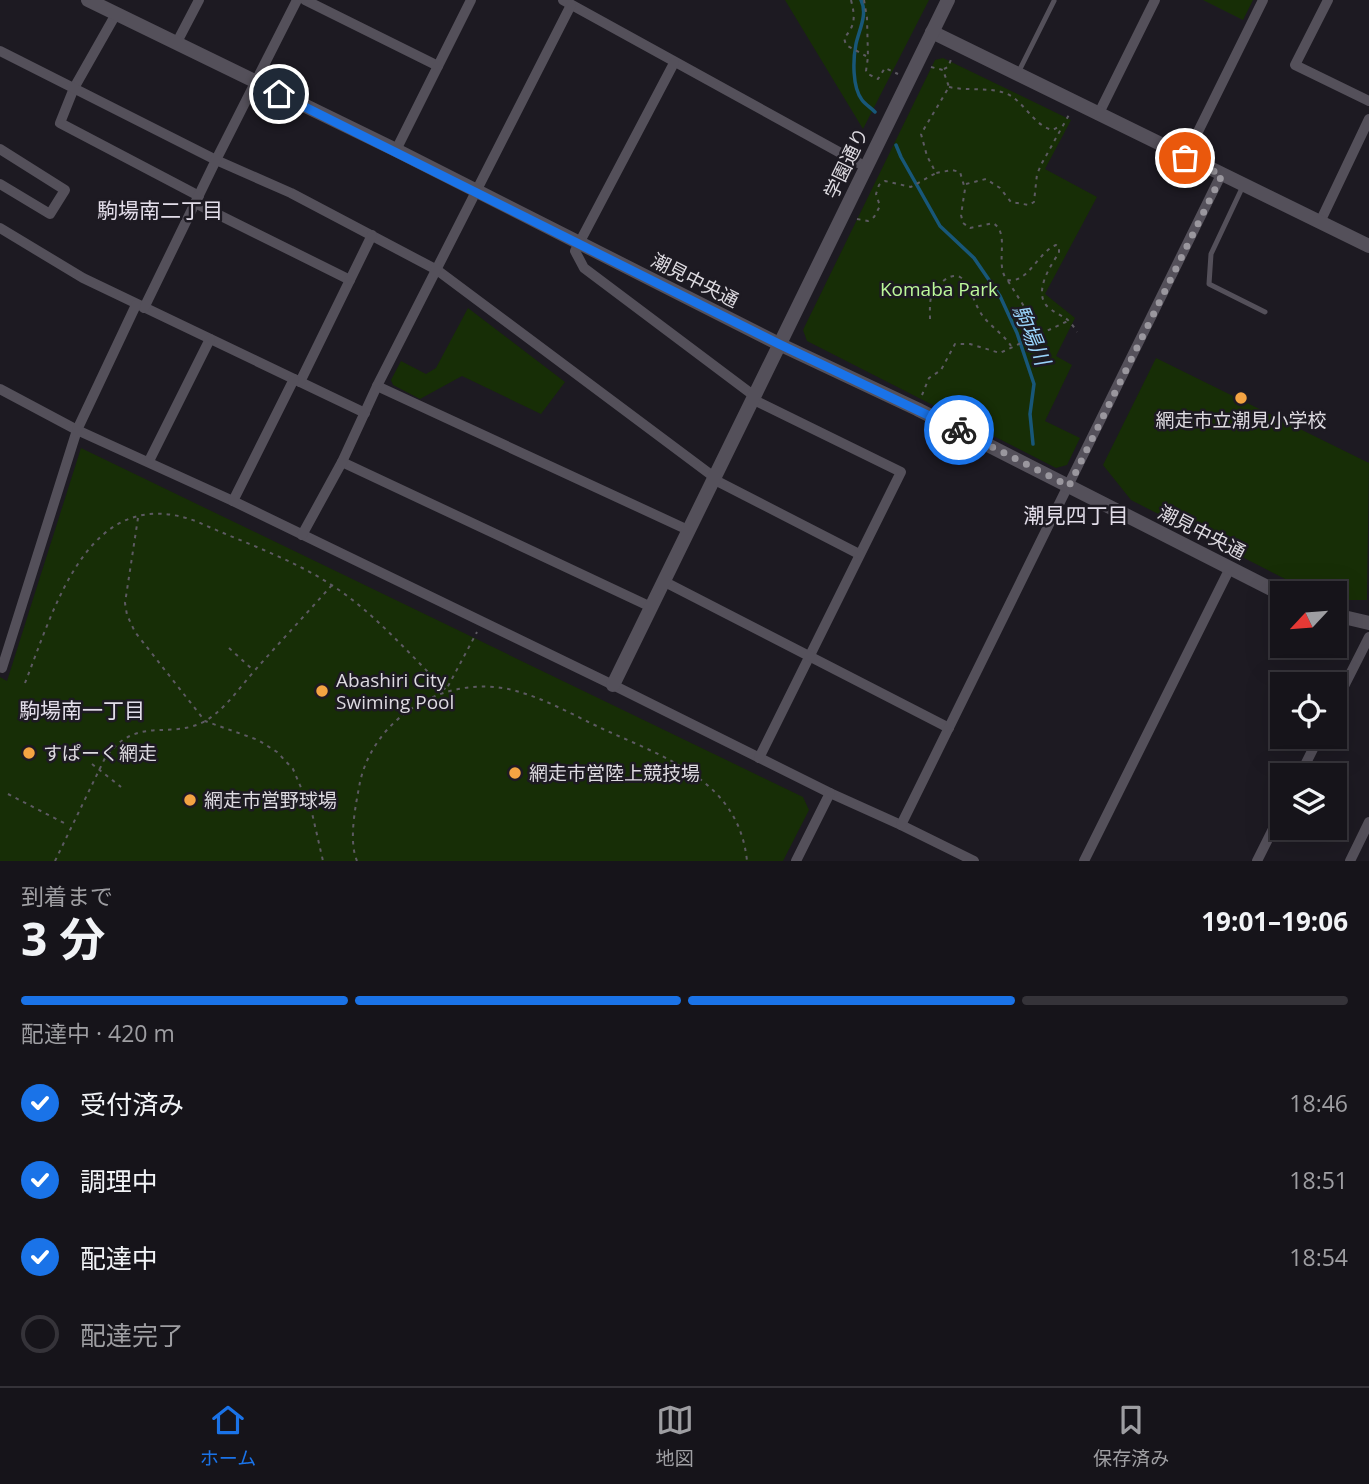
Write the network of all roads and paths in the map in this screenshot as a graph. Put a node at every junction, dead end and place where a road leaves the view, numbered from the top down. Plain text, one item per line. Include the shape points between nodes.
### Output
1 (199, 0) edge
2 (297, 0) edge
3 (305, 0) edge
4 (471, 0) edge
5 (851, 0) edge
6 (864, 0) edge
7 (948, 0) edge
8 (1155, 0) edge
9 (1263, 0) edge
10 (1328, 0) edge
11 (95, 1) edge
12 (1054, 1) edge
13 (567, 2) edge
14 (116, 14) junction
15 (932, 32) junction
16 (176, 44) junction
17 (958, 45) junction
18 (0, 51) edge
19 (868, 57) junction
20 (918, 61) junction
21 (674, 63) junction
22 (438, 66) junction
23 (943, 70) junction
24 (1017, 74) junction
25 (909, 79) junction
26 (256, 82) junction
27 (948, 87) junction
28 (74, 88) junction
29 (1369, 101) edge
30 (1075, 103) junction
31 (1098, 115) junction
32 (1369, 119) edge
33 (1061, 125) junction
34 (0, 149) edge
35 (396, 150) junction
36 (1185, 158) junction
37 (216, 160) junction
38 (866, 167) junction
39 (936, 173) junction
40 (1222, 175) junction
41 (0, 184) edge
42 (964, 185) junction
43 (1243, 186) junction
44 (477, 191) junction
45 (197, 199) junction
46 (844, 211) junction
47 (1320, 222) junction
48 (1, 232) edge
49 (372, 234) junction
50 (579, 243) junction
51 (1369, 246) edge
52 (437, 270) junction
53 (350, 280) junction
54 (1007, 280) junction
55 (140, 306) junction
56 (1265, 312) dead end
57 (930, 319) dead end
58 (1070, 320) junction
59 (1077, 332) dead end
60 (1032, 337) junction
61 (210, 339) junction
62 (779, 344) junction
63 (1012, 347) junction
64 (297, 380) junction
65 (377, 386) junction
66 (0, 389) edge
67 (753, 397) junction
68 (917, 409) junction
69 (365, 413) junction
70 (77, 430) junction
71 (149, 461) junction
72 (342, 462) junction
73 (713, 478) junction
74 (1069, 486) junction
75 (233, 501) junction
76 (138, 516) junction
77 (688, 530) junction
78 (302, 535) junction
79 (859, 554) junction
80 (1230, 568) junction
81 (663, 581) junction
82 (332, 585) junction
83 (1270, 588) edge
84 (651, 607) junction
85 (1348, 618) edge
86 (482, 622) junction
87 (1369, 623) edge
88 (1369, 637) edge
89 (229, 648) dead end
90 (809, 657) junction
91 (0, 667) edge
92 (254, 671) junction
93 (1347, 680) edge
94 (25, 683) dead end
95 (613, 684) junction
96 (446, 690) junction
97 (205, 721) junction
98 (949, 728) junction
99 (759, 758) junction
100 (92, 764) dead end
101 (99, 770) junction
102 (121, 787) dead end
103 (830, 793) junction
104 (8, 794) dead end
105 (64, 822) dead end
106 (1369, 822) edge
107 (901, 825) junction
108 (1270, 835) edge
109 (55, 861) edge
110 (323, 861) edge
111 (357, 861) edge
112 (747, 861) edge
113 (796, 861) edge
114 (974, 861) edge
115 (1084, 861) edge
116 (1257, 861) edge
117 (1350, 861) edge

1 - 16 street
2 - 26 street
3 - 22 street
4 - 22 street
5 - 19 path via 854,26 844,38 846,45
6 - 19 path
7 - 15 street, 学園通り
8 - 31 street
9 - 36 street
10 - 29 street via 1295,65
11 - 14 street, 潮見中央通
12 - 24 lane
13 - 21 street
13 - 44 street
14 - 16 street, 潮見中央通
14 - 28 street
15 - 17 street
15 - 20 street, 学園通り
16 - 26 street, 潮見中央通
17 - 23 path
17 - 24 street
18 - 28 street
19 - 25 path via 867,74 878,79 885,68
20 - 23 path
20 - 25 street, 学園通り
21 - 38 street
21 - 50 street
22 - 35 street
23 - 27 path
24 - 30 street
25 - 38 street, 学園通り
26 - 35 street, 潮見中央通
26 - 37 street
27 - 33 path via 1005,93 1044,128 1053,130
27 - 39 path via 921,134
28 - 37 street
28 - 45 street via 60,123
30 - 31 street
30 - 33 path
31 - 36 street
32 - 47 street
33 - 42 path via 1037,174 1034,202 1011,202 986,179
34 - 41 street via 65,190 50,214
35 - 44 street, 潮見中央通
36 - 40 street
37 - 45 street
37 - 49 street
38 - 46 street, 学園通り
39 - 42 path via 960,172
39 - 46 path via 911,187 885,181 879,185 880,205 868,221
40 - 43 street
40 - 74 street
42 - 54 path via 963,223 970,228 993,223 999,227 1000,266
43 - 47 street
43 - 56 lane via 1211,254 1209,284
44 - 50 street, 潮見中央通
44 - 52 street
45 - 53 street
45 - 55 street
46 - 62 street, 学園通り
47 - 51 street
48 - 55 street
49 - 52 street
49 - 53 street
50 - 62 street, 潮見中央通
50 - 67 street via 575,251 584,268
52 - 65 street
52 - 73 street
53 - 64 street
54 - 58 path via 1020,278 1056,245 1059,253 1043,282 1042,299
54 - 60 path via 1025,308
55 - 61 street
55 - 70 street
57 - 63 path via 933,292 956,276 969,288 987,322
58 - 59 path
58 - 60 path
60 - 63 path
61 - 64 street
61 - 71 street
62 - 67 street, 学園通り
62 - 68 street, 潮見中央通
63 - 68 path via 1000,353 955,344 941,370 929,378
64 - 69 street
64 - 75 street
65 - 69 street
65 - 77 street
66 - 70 street
67 - 73 street, 学園通り
67 - 79 street via 901,472
68 - 74 street, 潮見中央通
69 - 72 street
70 - 71 street
70 - 91 street
71 - 75 street
72 - 78 street
72 - 84 street
73 - 77 street, 学園通り
73 - 79 street
74 - 80 street, 潮見中央通
74 - 98 street
75 - 78 street
76 - 82 path via 166,513 184,517
76 - 94 path via 108,530 85,555 63,589
76 - 97 path via 127,615 135,632
77 - 81 street, 学園通り
78 - 86 street
79 - 90 street
80 - 83 street, 潮見中央通
80 - 115 street
81 - 84 street, 学園通り
81 - 90 street
82 - 92 path
82 - 96 path via 368,612
84 - 95 street, 学園通り
85 - 87 street
86 - 95 street
86 - 96 path
88 - 93 street
89 - 92 path
90 - 98 street
90 - 99 street
92 - 97 path
95 - 99 street
96 - 111 path via 394,722 363,771 354,820
96 - 112 path via 515,690 675,762 709,785 726,805 740,829
97 - 101 path via 130,735 112,749
97 - 110 path via 258,740 293,769 312,813
98 - 107 street
99 - 103 street
100 - 101 path
101 - 102 path
101 - 109 path
103 - 107 street
103 - 113 street
104 - 105 path
106 - 117 street
107 - 114 street
108 - 116 street

